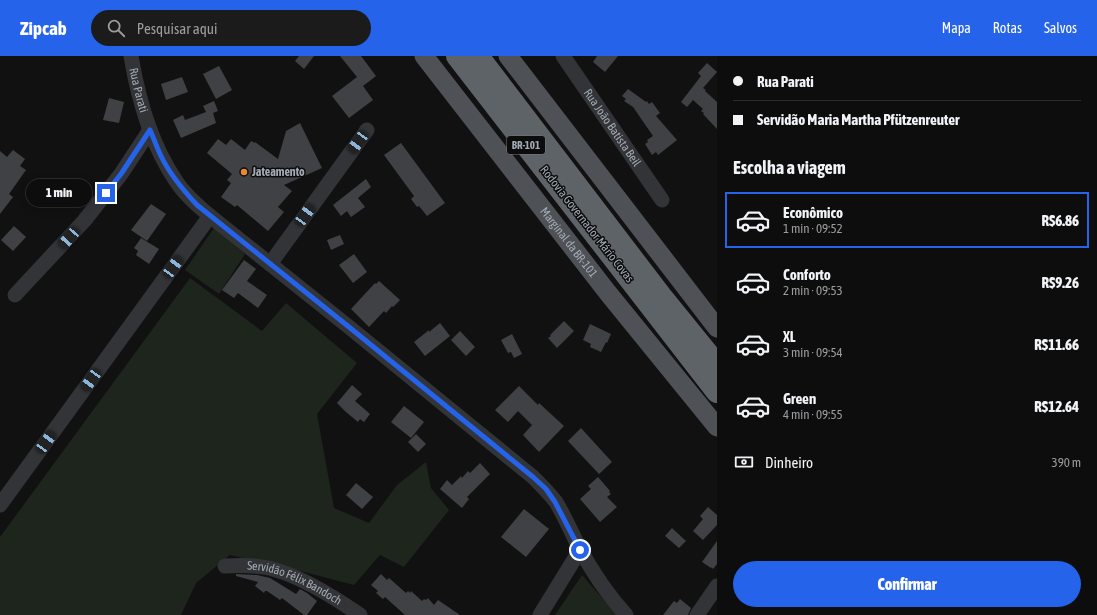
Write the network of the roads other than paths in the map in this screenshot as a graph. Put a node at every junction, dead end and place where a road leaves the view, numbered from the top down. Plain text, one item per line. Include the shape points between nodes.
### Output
1 (131, 56) edge
2 (424, 56) edge
3 (457, 56) edge
4 (478, 56) edge
5 (508, 56) edge
6 (563, 56) edge
7 (150, 130) junction
8 (367, 130) dead end
9 (662, 200) dead end
10 (210, 216) junction
11 (270, 264) junction
12 (15, 295) dead end
13 (717, 328) edge
14 (717, 365) edge
15 (717, 392) edge
16 (717, 426) edge
17 (0, 505) edge
18 (580, 550) junction
19 (225, 566) dead end
20 (717, 586) edge
21 (360, 615) edge
22 (540, 615) edge
23 (626, 615) edge
24 (697, 615) edge

1 - 7 street, Rua Parati
2 - 16 main road, Marginal da BR-101 via 608,293
3 - 15 highway, Rodovia Governador Mário Covas / BR-101
4 - 14 highway, Rodovia Governador Mário Covas / BR-101 via 661,296
5 - 13 main road
6 - 9 street, Rua João Batista Beil
7 - 10 street, Rua Parati via 161,156 177,183
7 - 12 street via 121,174 84,221
8 - 11 street
10 - 11 street, Rua Parati
10 - 17 street
11 - 18 street, Rua Parati via 533,477 555,502
18 - 22 street
18 - 23 street, Rua Parati via 607,593
19 - 21 street, Servidão Félix Bandoch via 269,568 292,576
20 - 24 street

